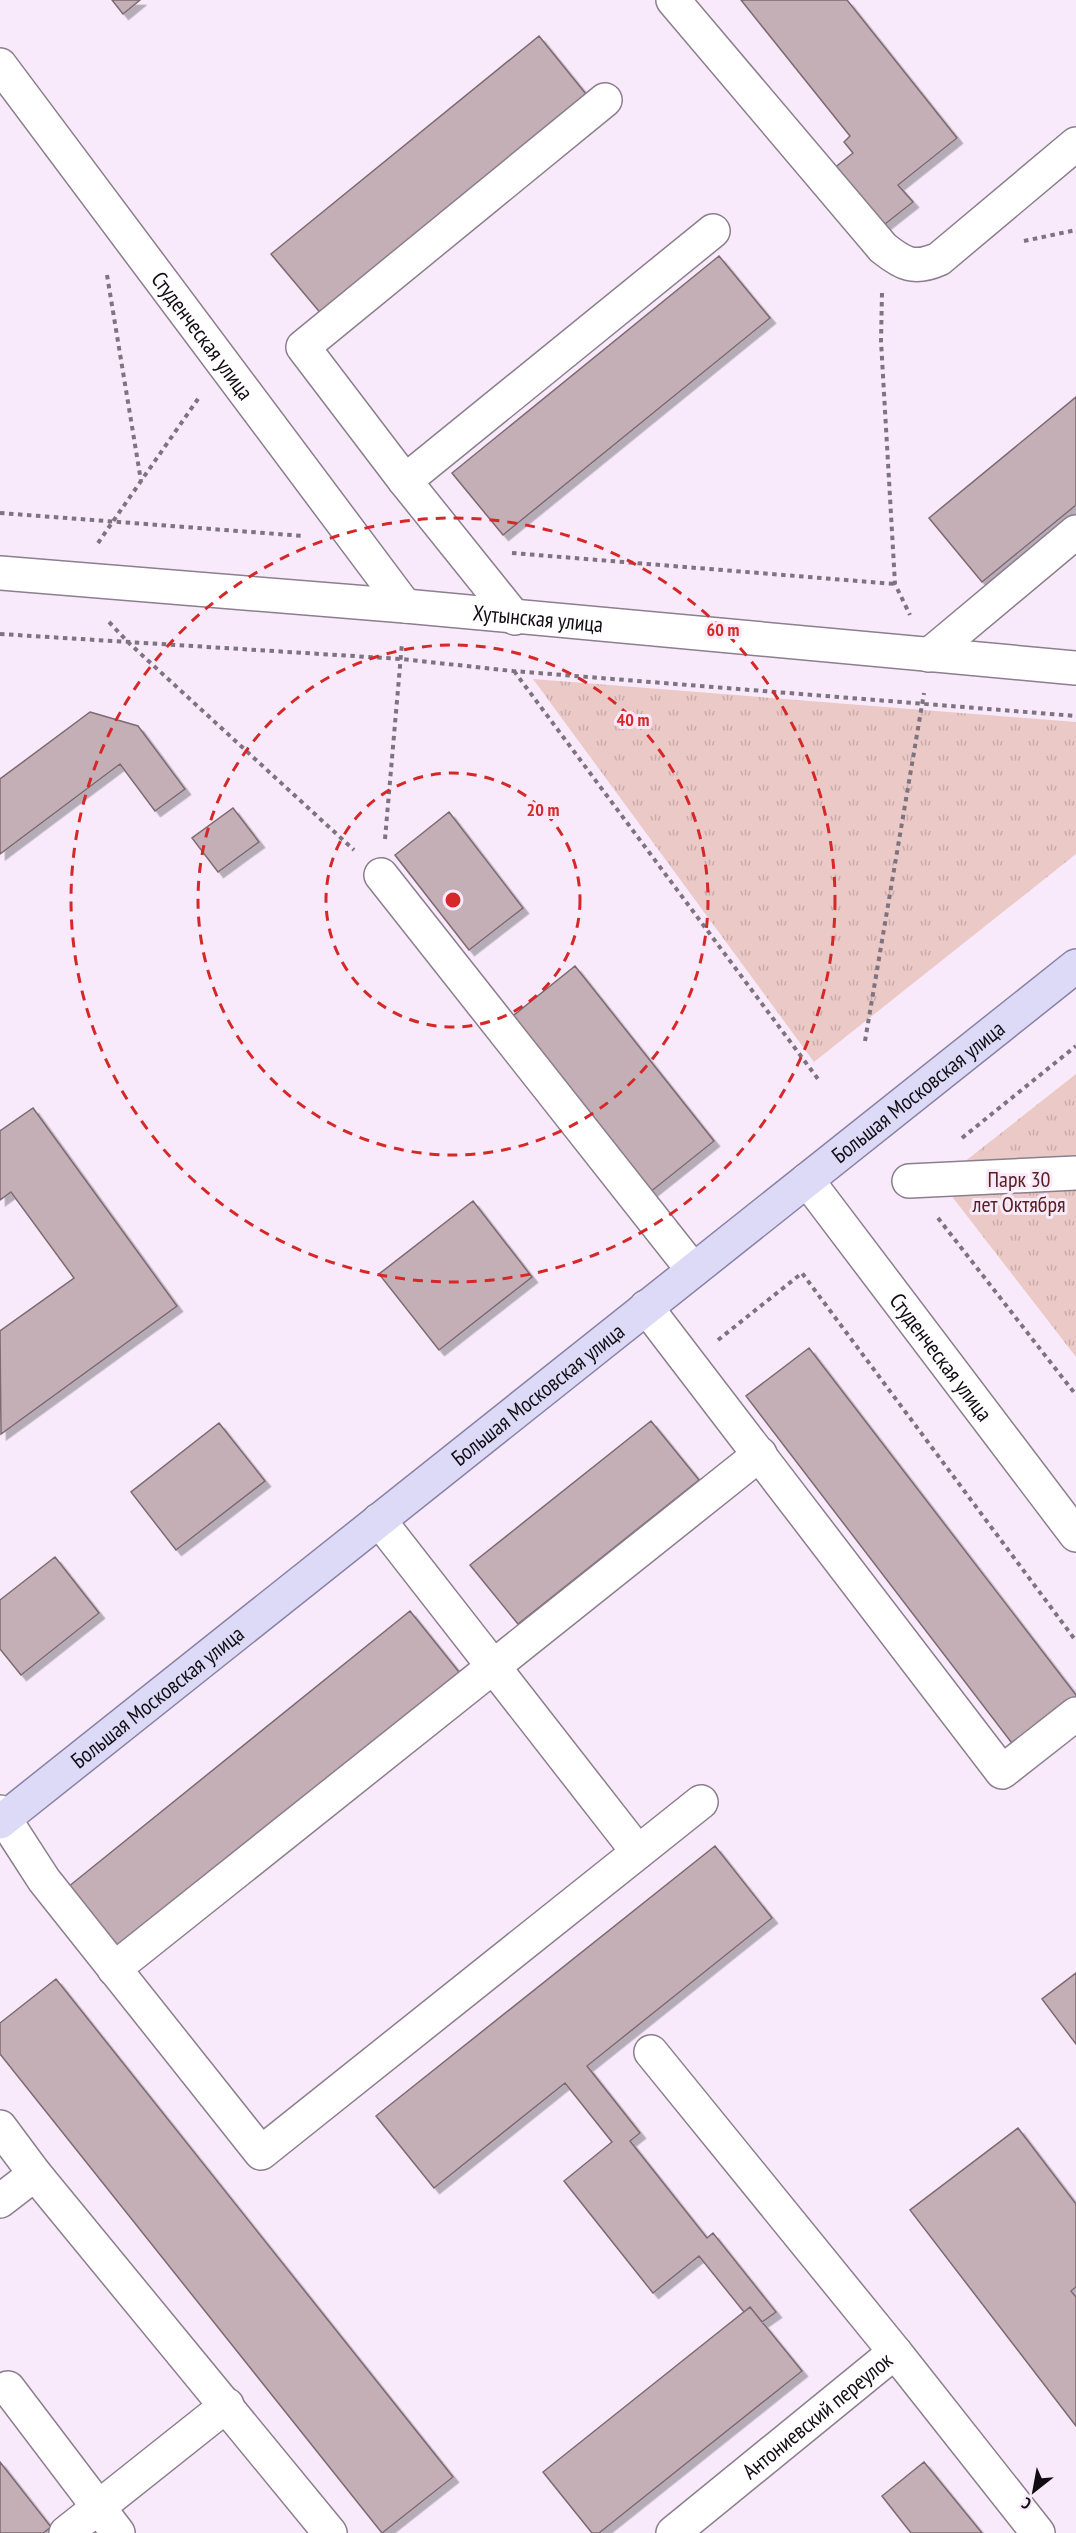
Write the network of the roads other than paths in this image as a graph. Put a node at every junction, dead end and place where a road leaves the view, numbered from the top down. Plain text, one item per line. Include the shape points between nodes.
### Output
1 (673, 0) edge
2 (0, 65) edge
3 (605, 100) dead end
4 (1076, 144) edge
5 (712, 231) dead end
6 (405, 482) junction
7 (1076, 532) edge
8 (0, 573) edge
9 (405, 606) junction
10 (515, 618) junction
11 (929, 655) junction
12 (1076, 668) edge
13 (381, 875) road end
14 (1076, 966) edge
15 (1076, 1173) edge
16 (807, 1180) junction
17 (909, 1181) dead end
18 (693, 1270) junction
19 (646, 1307) junction
20 (760, 1454) junction
21 (379, 1520) junction
22 (1076, 1535) edge
23 (495, 1667) junction
24 (1076, 1714) edge
25 (701, 1802) dead end
26 (2, 1818) edge
27 (638, 1852) junction
28 (114, 1969) junction
29 (651, 2052) dead end
30 (0, 2127) edge
31 (35, 2174) junction
32 (0, 2201) edge
33 (895, 2352) junction
34 (8, 2388) dead end
35 (227, 2405) junction
36 (98, 2507) junction
37 (66, 2533) edge
38 (118, 2533) edge
39 (330, 2533) edge
40 (673, 2533) edge
41 (1038, 2533) edge

1 - 4 street via 883,248 906,264 939,259
2 - 9 street, Студенческая улица
3 - 6 street via 303,347
5 - 6 street
6 - 10 street
7 - 11 street
8 - 9 street, Хутынская улица
9 - 10 street, Хутынская улица
10 - 11 street, Хутынская улица
11 - 12 street, Хутынская улица
13 - 18 street
14 - 16 main road, Большая Московская улица
15 - 17 street
16 - 18 main road, Большая Московская улица
16 - 22 street, Студенческая улица
18 - 19 main road, Большая Московская улица
19 - 20 street
19 - 21 main road, Большая Московская улица
20 - 23 street
20 - 24 street via 1002,1772
21 - 23 street
21 - 26 main road, Большая Московская улица
23 - 27 street
23 - 28 street
25 - 27 street
26 - 28 street via 44,1880
27 - 28 street via 261,2153
29 - 33 street
30 - 31 street
31 - 32 street
31 - 35 street
33 - 40 street, Антониевский переулок
33 - 41 street, Антониевский переулок
34 - 36 street
35 - 36 street
35 - 39 street
36 - 37 street
36 - 38 street

